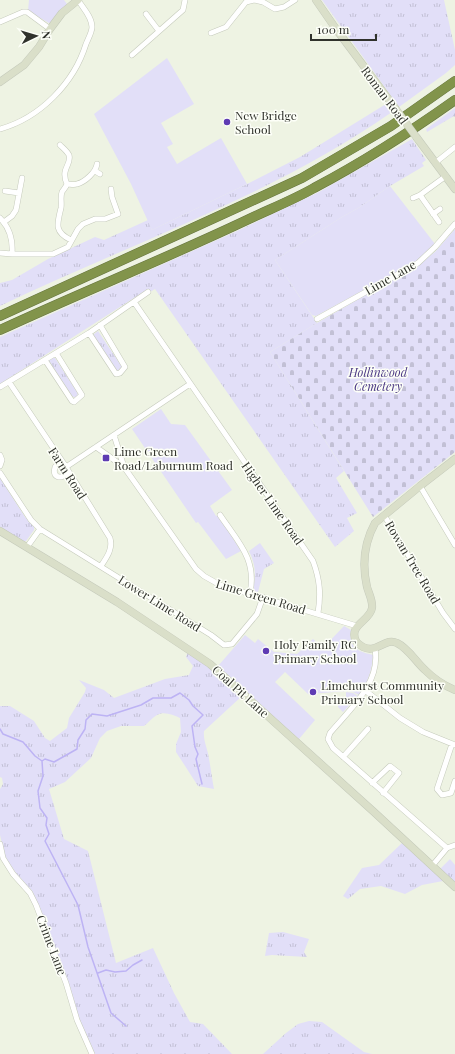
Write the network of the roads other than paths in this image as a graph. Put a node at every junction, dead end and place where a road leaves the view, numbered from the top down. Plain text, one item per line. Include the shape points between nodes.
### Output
1 (78, 0) edge
2 (185, 0) edge
3 (295, 0) edge
4 (316, 0) edge
5 (146, 14) dead end
6 (0, 22) edge
7 (50, 29) junction
8 (159, 31) junction
9 (211, 32) dead end
10 (132, 55) dead end
11 (455, 81) edge
12 (0, 82) edge
13 (455, 97) edge
14 (455, 100) edge
15 (432, 116) junction
16 (0, 129) edge
17 (61, 145) dead end
18 (455, 147) edge
19 (435, 163) junction
20 (97, 164) dead end
21 (95, 172) junction
22 (100, 174) dead end
23 (446, 176) junction
24 (22, 178) dead end
25 (67, 184) junction
26 (455, 189) edge
27 (5, 191) dead end
28 (118, 191) dead end
29 (19, 194) junction
30 (420, 195) junction
31 (413, 198) dead end
32 (440, 209) dead end
33 (433, 214) junction
34 (0, 218) edge
35 (4, 222) junction
36 (439, 222) dead end
37 (455, 224) edge
38 (71, 240) junction
39 (0, 253) edge
40 (12, 254) junction
41 (148, 292) dead end
42 (134, 302) junction
43 (0, 316) edge
44 (317, 319) dead end
45 (100, 325) junction
46 (0, 330) edge
47 (89, 332) junction
48 (56, 353) junction
49 (46, 360) junction
50 (9, 382) junction
51 (190, 384) junction
52 (0, 387) edge
53 (114, 435) junction
54 (96, 446) junction
55 (0, 456) edge
56 (455, 459) edge
57 (61, 461) junction
58 (0, 466) edge
59 (66, 467) junction
60 (124, 467) junction
61 (0, 473) edge
62 (69, 473) junction
63 (420, 486) junction
64 (384, 514) junction
65 (220, 515) dead end
66 (40, 529) junction
67 (0, 531) edge
68 (455, 545) edge
69 (26, 547) junction
70 (101, 566) junction
71 (250, 593) junction
72 (263, 597) junction
73 (318, 613) junction
74 (357, 626) junction
75 (455, 629) edge
76 (375, 649) junction
77 (455, 690) edge
78 (366, 691) junction
79 (368, 729) dead end
80 (454, 744) edge
81 (343, 757) junction
82 (455, 781) edge
83 (372, 783) junction
84 (383, 793) junction
85 (0, 844) edge
86 (455, 845) edge
87 (447, 848) junction
88 (432, 866) junction
89 (455, 887) edge
90 (92, 1054) edge

1 - 7 street via 62,13
1 - 16 street via 91,19 92,27 82,58 62,89 36,112
2 - 8 street via 183,10
3 - 9 street via 275,9 263,2 246,2 226,27
4 - 19 street, Roman Road, bridge
5 - 8 street
6 - 7 street via 27,12
7 - 12 street via 24,64
8 - 10 street
11 - 43 highway via 391,126 302,178
13 - 15 highway
14 - 15 highway
15 - 46 highway via 368,158 314,189
17 - 25 street via 69,158 64,173
18 - 19 street
19 - 23 street, Roman Road
20 - 21 street
21 - 22 street
21 - 25 street via 79,184
23 - 26 street, Roman Road
23 - 30 street
24 - 29 street
25 - 38 street via 62,194 57,224 61,233
27 - 29 street
28 - 38 street via 111,190 121,213 83,224
29 - 35 street via 16,210
30 - 31 street
30 - 33 street
32 - 33 street
33 - 36 street
34 - 35 street
35 - 40 street via 12,241
37 - 44 street, Lime Lane via 418,262
38 - 40 street via 66,248 53,254
39 - 40 street
41 - 42 street
42 - 45 street
42 - 51 street, Higher Lime Road
45 - 47 street
45 - 47 street via 125,367 120,373 116,374
47 - 48 street
48 - 49 street
48 - 49 street via 82,395 74,402
49 - 50 street
50 - 52 street
50 - 57 street, Farm Road
51 - 53 street
51 - 73 street, Higher Lime Road via 314,561 321,596
53 - 54 street
53 - 60 street, Lime Green Road
54 - 59 street
54 - 60 street, Lime Green Road
55 - 58 street
56 - 63 street
57 - 59 street, Farm Road
57 - 62 street via 55,466 54,473 60,477
59 - 62 street, Farm Road
60 - 71 street, Lime Green Road via 196,569 220,585
61 - 66 street, Lower Lime Road via 31,520
62 - 70 street, Farm Road via 110,538 111,550
63 - 64 street
63 - 68 street
64 - 74 street via 371,530 364,560 372,609
64 - 75 street, Rowan Tree Road
65 - 71 street via 247,554 251,569
66 - 69 street
66 - 70 street, Lower Lime Road
67 - 69 street, Coal Pit Lane
69 - 88 street, Coal Pit Lane via 117,602 210,664
70 - 72 street, Lower Lime Road via 224,645 232,644 257,614
71 - 72 street, Lime Green Road
72 - 73 street, Lime Green Road
73 - 74 street, Lime Green Road
74 - 76 street via 356,640 366,649
76 - 77 street via 389,642 397,643 426,672
76 - 78 street via 375,668
78 - 80 street via 400,718 423,732
78 - 81 street via 330,733 328,739
79 - 81 street
80 - 82 street via 438,789 442,795 451,793
81 - 83 street
83 - 84 street
83 - 84 street via 390,766 399,773
84 - 87 street
85 - 90 street, Crime Lane via 3,858 36,905 66,983 77,1020
86 - 87 street
87 - 88 street
88 - 89 street, Coal Pit Lane

